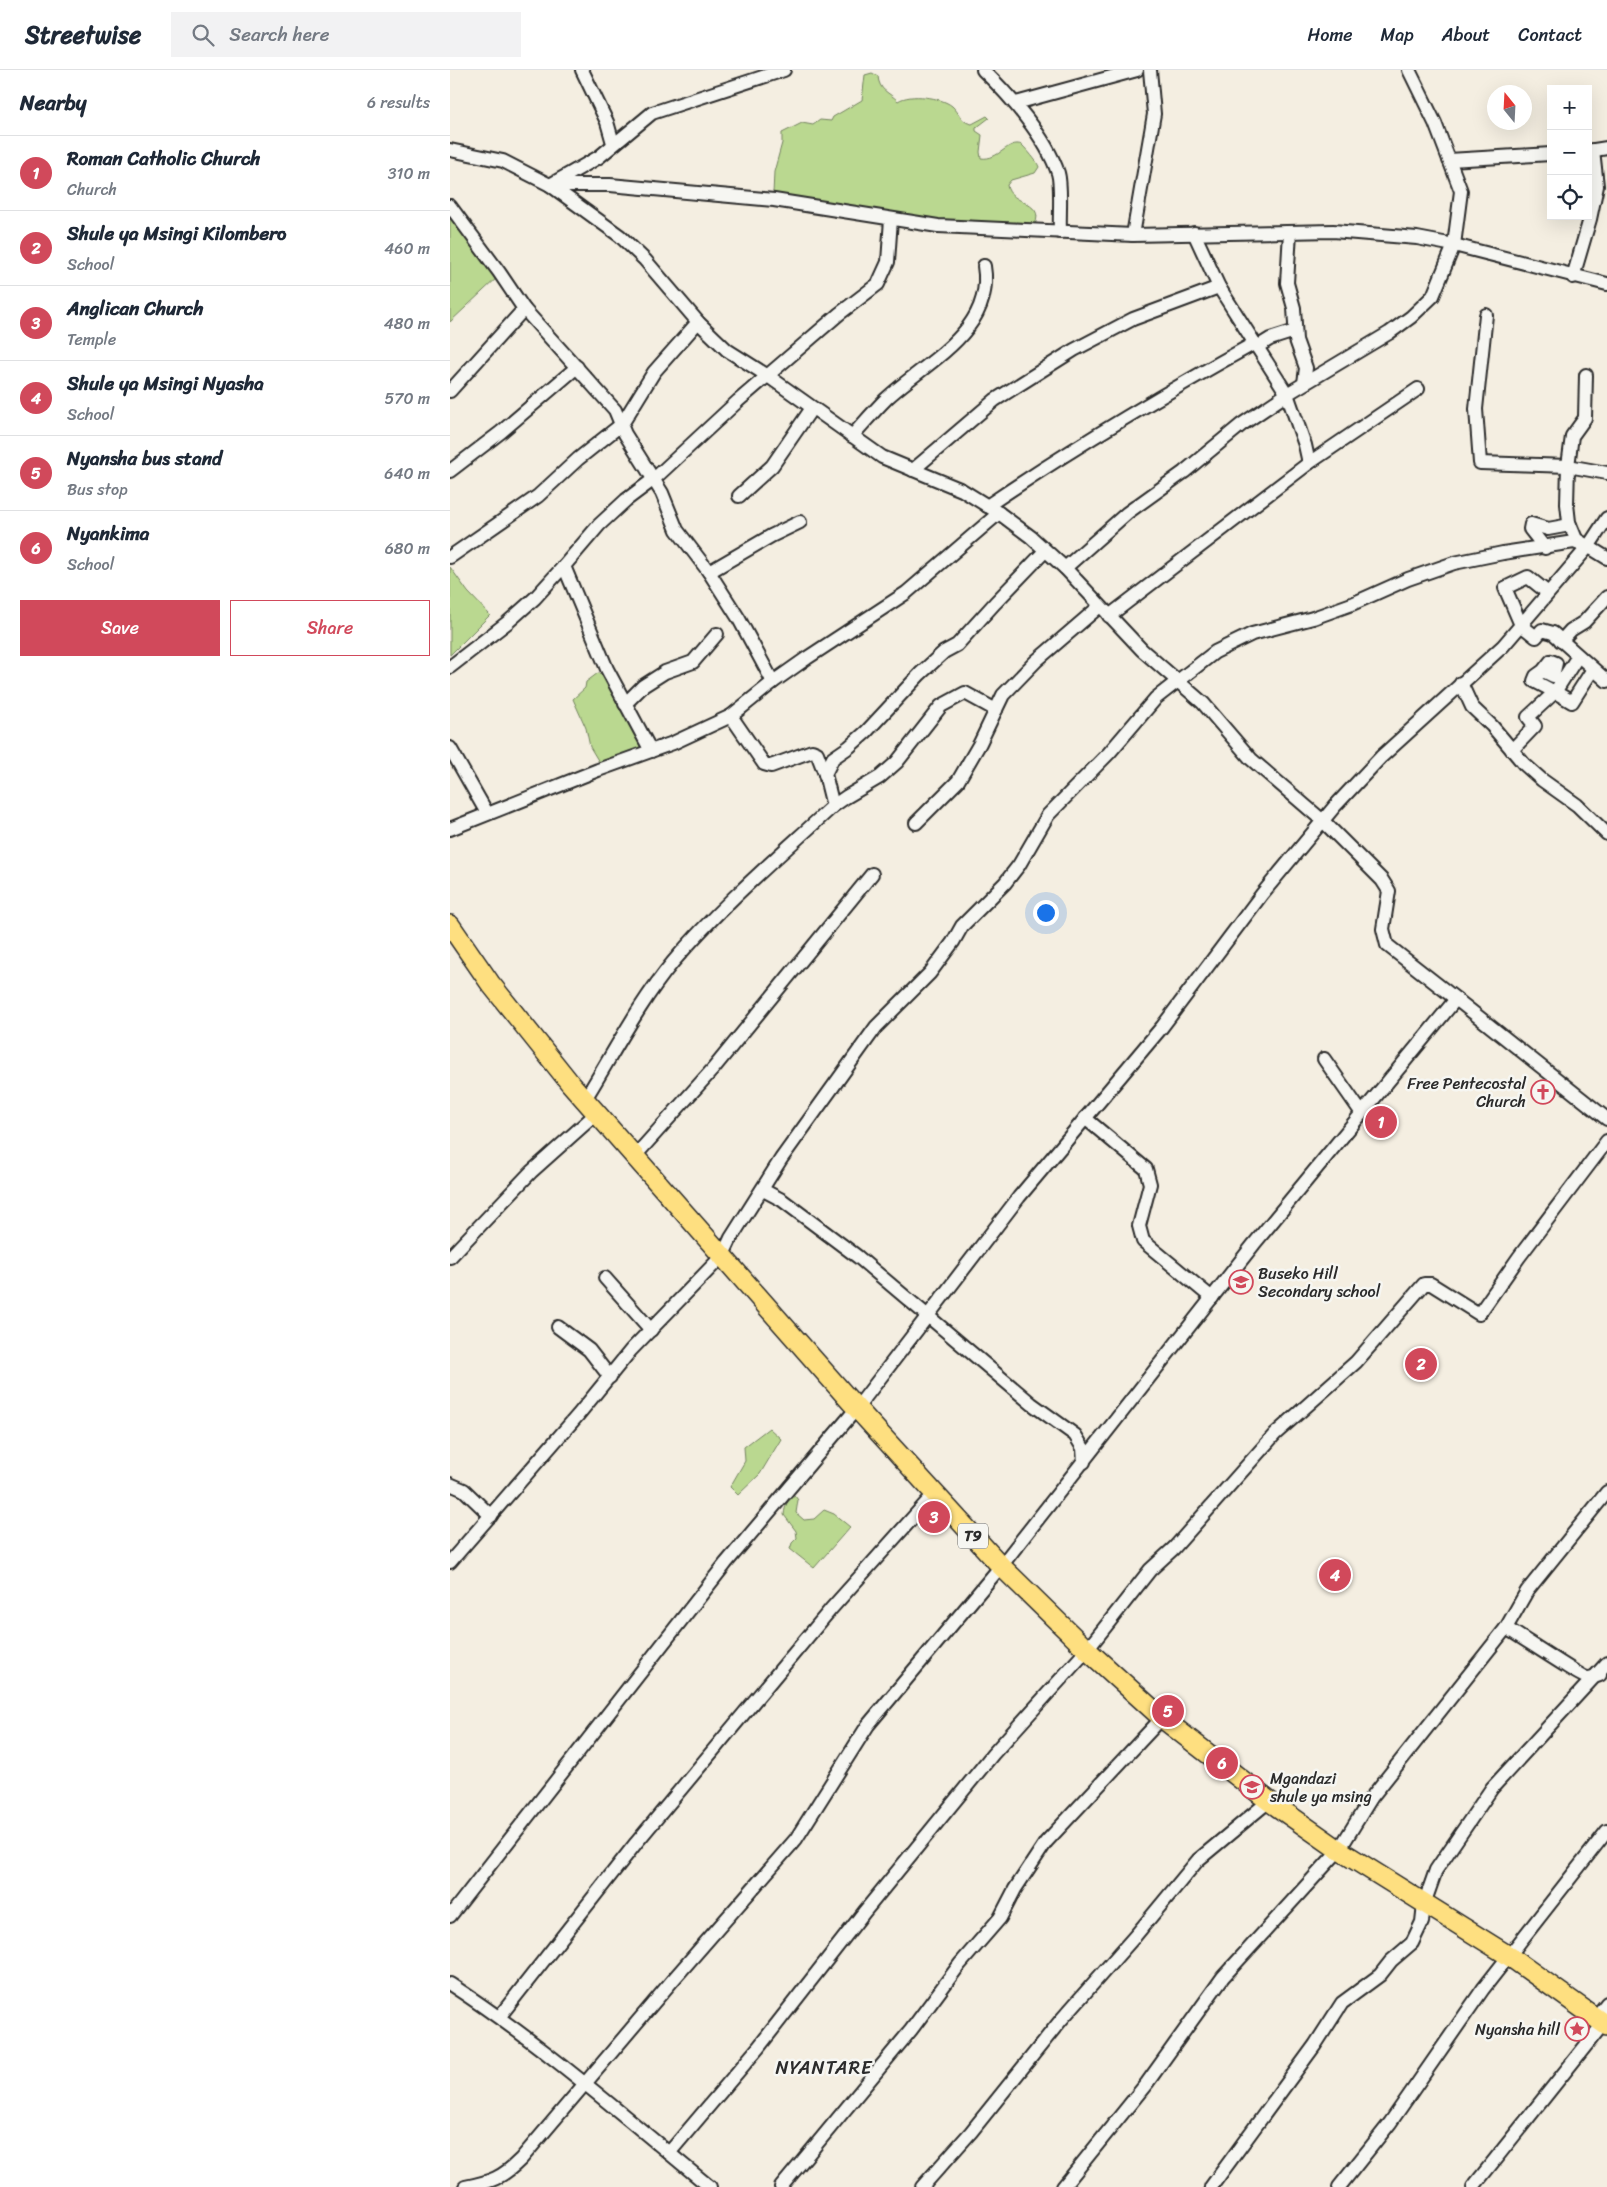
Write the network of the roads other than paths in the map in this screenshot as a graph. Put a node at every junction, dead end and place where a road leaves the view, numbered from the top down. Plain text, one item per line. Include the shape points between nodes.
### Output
1 (582, 70) edge
2 (784, 70) edge
3 (983, 70) edge
4 (1138, 70) edge
5 (1150, 70) edge
6 (1409, 70) edge
7 (1016, 103) junction
8 (613, 143) junction
9 (1607, 148) edge
10 (450, 150) edge
11 (1592, 151) edge
12 (1547, 154) edge
13 (1592, 157) edge
14 (1449, 160) junction
15 (550, 185) junction
16 (450, 206) edge
17 (891, 219) junction
18 (1060, 232) junction
19 (1290, 232) junction
20 (1194, 234) junction
21 (1133, 235) junction
22 (1454, 245) junction
23 (984, 266) dead end
24 (1574, 277) junction
25 (1607, 284) edge
26 (1219, 287) junction
27 (524, 309) junction
28 (1486, 315) dead end
29 (698, 322) junction
30 (1295, 331) junction
31 (1256, 345) junction
32 (577, 367) junction
33 (1586, 375) dead end
34 (768, 376) junction
35 (1304, 383) junction
36 (1418, 389) dead end
37 (450, 391) edge
38 (1287, 394) junction
39 (812, 408) junction
40 (622, 424) junction
41 (852, 436) junction
42 (1309, 463) junction
43 (1568, 466) junction
44 (913, 470) junction
45 (450, 471) edge
46 (1607, 473) edge
47 (654, 479) junction
48 (739, 496) dead end
49 (988, 506) junction
50 (999, 514) junction
51 (1607, 518) edge
52 (800, 522) dead end
53 (1570, 525) junction
54 (1588, 547) junction
55 (1545, 548) junction
56 (1045, 551) junction
57 (450, 557) edge
58 (1607, 557) edge
59 (564, 566) junction
60 (1065, 568) junction
61 (710, 572) junction
62 (1548, 593) junction
63 (1607, 597) edge
64 (1105, 611) junction
65 (1521, 625) junction
66 (717, 634) dead end
67 (1561, 641) junction
68 (1578, 656) junction
69 (450, 668) edge
70 (1593, 669) junction
71 (1543, 671) dead end
72 (1178, 680) junction
73 (1607, 681) edge
74 (773, 682) junction
75 (1461, 683) junction
76 (1555, 692) junction
77 (626, 704) junction
78 (996, 710) junction
79 (731, 716) junction
80 (450, 748) edge
81 (1512, 750) junction
82 (651, 751) junction
83 (825, 774) junction
84 (834, 806) junction
85 (487, 813) junction
86 (1323, 821) junction
87 (916, 823) dead end
88 (450, 830) edge
89 (1607, 834) edge
90 (872, 874) dead end
91 (450, 926) edge
92 (1456, 999) junction
93 (1324, 1059) dead end
94 (591, 1106) junction
95 (1361, 1112) junction
96 (1085, 1118) junction
97 (1607, 1119) edge
98 (1607, 1141) edge
99 (635, 1156) junction
100 (763, 1190) junction
101 (724, 1255) junction
102 (450, 1257) edge
103 (605, 1278) dead end
104 (1212, 1298) junction
105 (928, 1316) junction
106 (558, 1327) dead end
107 (651, 1330) junction
108 (610, 1377) junction
109 (857, 1408) junction
110 (1084, 1462) junction
111 (450, 1484) edge
112 (1607, 1492) edge
113 (935, 1494) junction
114 (491, 1516) junction
115 (450, 1562) edge
116 (1001, 1566) junction
117 (1506, 1628) junction
118 (1087, 1650) junction
119 (1607, 1663) edge
120 (1602, 1675) edge
121 (1162, 1718) junction
122 (1268, 1800) junction
123 (1607, 1831) edge
124 (1338, 1850) junction
125 (1424, 1904) junction
126 (450, 1916) edge
127 (1509, 1956) junction
128 (450, 1984) edge
129 (1607, 2003) edge
130 (500, 2016) junction
131 (1602, 2023) edge
132 (586, 2084) junction
133 (669, 2153) junction
134 (507, 2173) junction
135 (465, 2187) edge
136 (503, 2187) edge
137 (710, 2187) edge
138 (781, 2187) edge
139 (922, 2187) edge
140 (1063, 2187) edge
141 (1211, 2187) edge
142 (1339, 2187) edge
143 (1473, 2187) edge

1 - 8 street via 607,122
2 - 8 street via 652,113
3 - 7 street
4 - 7 street
5 - 21 street via 1154,114
6 - 14 street
7 - 18 street via 1051,158 1058,175
8 - 15 street via 599,157
9 - 11 street
10 - 15 street via 503,161
12 - 14 street
13 - 24 street via 1597,186
14 - 22 street via 1461,191
15 - 17 street via 610,185 774,200
15 - 29 street via 620,236
16 - 27 street
17 - 18 street via 938,226
17 - 34 street via 888,262 878,284
18 - 21 street
19 - 20 street
19 - 22 street via 1380,234
19 - 30 street via 1286,283 1294,308
20 - 21 street
20 - 26 street
22 - 24 street
22 - 35 street via 1433,296 1411,317
23 - 41 street via 985,293 968,328 942,355 886,399
24 - 25 street
26 - 31 street
26 - 44 street via 1133,319 1074,350 995,400
27 - 32 street
27 - 37 street
28 - 43 street via 1476,409 1480,462
29 - 34 street via 727,350
29 - 40 street via 654,372
30 - 31 street
30 - 35 street via 1306,368
31 - 38 street
31 - 49 street via 1166,392 1061,456
32 - 40 street via 615,410
32 - 45 street
33 - 43 street via 1585,418 1572,436
34 - 39 street
34 - 47 street
35 - 38 street
36 - 42 street
38 - 42 street
38 - 60 street via 1241,425 1127,513
39 - 41 street
39 - 48 street via 772,466
40 - 47 street
40 - 57 street via 538,496
41 - 44 street via 882,457
42 - 64 street
43 - 46 street
43 - 53 street
44 - 49 street via 962,490
47 - 59 street via 599,525
47 - 61 street via 677,530
49 - 50 street
50 - 56 street
50 - 74 street via 906,593
51 - 54 street
52 - 61 street
53 - 54 street via 1576,539
53 - 55 street via 1548,529 1531,524 1530,529
54 - 55 street via 1574,542
54 - 58 street
54 - 62 street
55 - 72 street via 1454,562 1313,618 1252,634 1215,652
56 - 60 street
56 - 83 street via 957,645 944,652 861,737 833,758
59 - 69 street via 535,598
59 - 77 street via 607,669
60 - 64 street
61 - 74 street
62 - 65 street
62 - 65 street via 1528,577 1506,588
63 - 67 street
64 - 72 street via 1142,650
64 - 78 street via 1036,661 1003,694
65 - 67 street via 1536,637 1542,630 1553,633
65 - 75 street via 1503,646
66 - 77 street via 693,662 665,672 643,686
67 - 68 street
68 - 70 street
68 - 76 street
70 - 73 street
70 - 76 street via 1572,702
71 - 76 street via 1534,681
72 - 86 street via 1203,703 1251,759
72 - 100 street via 1156,698 1110,753 1048,815 1005,883 962,926 930,972 876,1027 781,1159
74 - 79 street
75 - 81 street via 1472,708
75 - 86 street via 1381,757
76 - 81 street via 1528,717 1535,726
77 - 82 street
78 - 84 street via 965,693 941,706 880,778
78 - 87 street via 958,781
79 - 82 street
79 - 83 street via 764,764 771,766 812,751 817,753
80 - 85 street
81 - 89 street via 1542,780 1577,805
82 - 85 street
83 - 84 street
84 - 94 street via 713,919 672,963 640,1009
85 - 88 street
86 - 92 street via 1389,891 1383,929 1387,945
86 - 96 street via 1239,923 1162,1027
90 - 99 street via 713,1069
91 - 94 highway, T9 via 536,1043
92 - 95 street
92 - 97 street
93 - 95 street
94 - 99 highway, T9
94 - 102 street
95 - 104 street
96 - 104 street via 1146,1169 1150,1184 1139,1226 1143,1241
96 - 105 street via 1019,1197
98 - 118 street via 1479,1314 1431,1284 1424,1284 1356,1362 1275,1434 1174,1548 1150,1570
99 - 101 highway, T9
100 - 101 street via 731,1238
100 - 105 street via 782,1200 858,1257
101 - 107 street
101 - 109 highway, T9
103 - 107 street
104 - 110 street
105 - 109 street
105 - 110 street via 1032,1404 1075,1435 1083,1448
106 - 108 street via 590,1350
107 - 108 street
108 - 114 street
109 - 113 highway, T9
109 - 126 street via 726,1564
110 - 116 street
111 - 114 street via 464,1490
112 - 117 street via 1527,1591
113 - 116 highway, T9
113 - 130 street via 831,1609 636,1843
114 - 115 street
116 - 118 highway, T9
116 - 132 street via 868,1725 796,1839
117 - 120 street via 1573,1672 1587,1678
117 - 124 street via 1371,1798
118 - 121 highway, T9
118 - 133 street via 992,1754 758,2048
119 - 120 street
120 - 125 street via 1492,1788 1436,1870
121 - 122 highway, T9
121 - 138 street via 1046,1842 1000,1918
122 - 124 highway, T9
122 - 139 street via 1198,1860
123 - 127 street
124 - 125 highway, T9
124 - 140 street via 1223,1977 1147,2083
125 - 127 highway, T9
125 - 141 street via 1422,1922 1412,1942 1391,1960 1380,1975 1342,2003
127 - 131 highway, T9
127 - 142 street via 1390,2123
128 - 130 street
129 - 131 street
130 - 132 street
131 - 143 street
132 - 133 street
132 - 134 street
133 - 137 street
134 - 135 street via 485,2183
134 - 136 street

